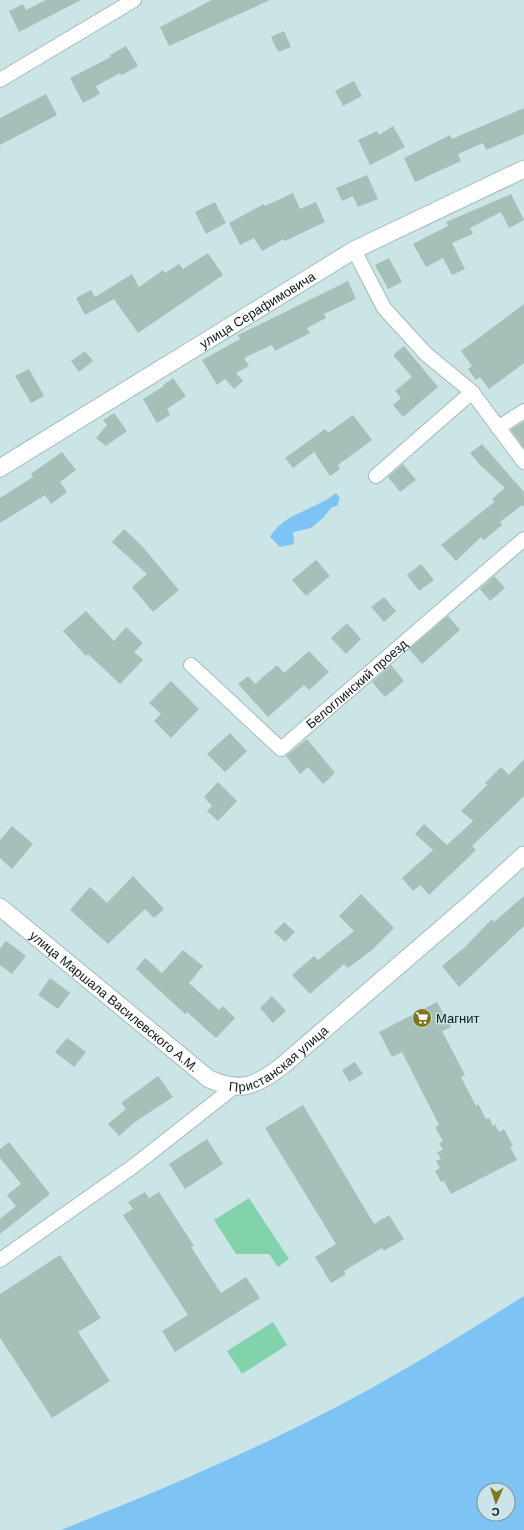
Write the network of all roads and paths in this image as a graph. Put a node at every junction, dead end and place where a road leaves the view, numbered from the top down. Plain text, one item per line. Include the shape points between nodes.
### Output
1 (134, 0) edge
2 (0, 80) edge
3 (524, 169) edge
4 (354, 250) junction
5 (472, 392) junction
6 (524, 411) edge
7 (498, 428) junction
8 (524, 462) edge
9 (0, 468) edge
10 (376, 476) dead end
11 (524, 539) edge
12 (191, 665) dead end
13 (524, 855) edge
14 (0, 907) edge
15 (234, 1087) junction
16 (0, 1260) edge

1 - 2 street
3 - 4 street, улица Серафимовича
4 - 5 street via 384,308 426,354
4 - 9 street, улица Серафимовича
5 - 7 street
5 - 10 street
6 - 7 street
7 - 8 street
11 - 12 street, Белоглинский проезд via 281,749
13 - 15 street, Пристанская улица via 282,1066 261,1081 244,1087
14 - 15 street, улица Маршала Василевского А.М. via 205,1075 221,1084
15 - 16 street, Пристанская улица via 135,1165

